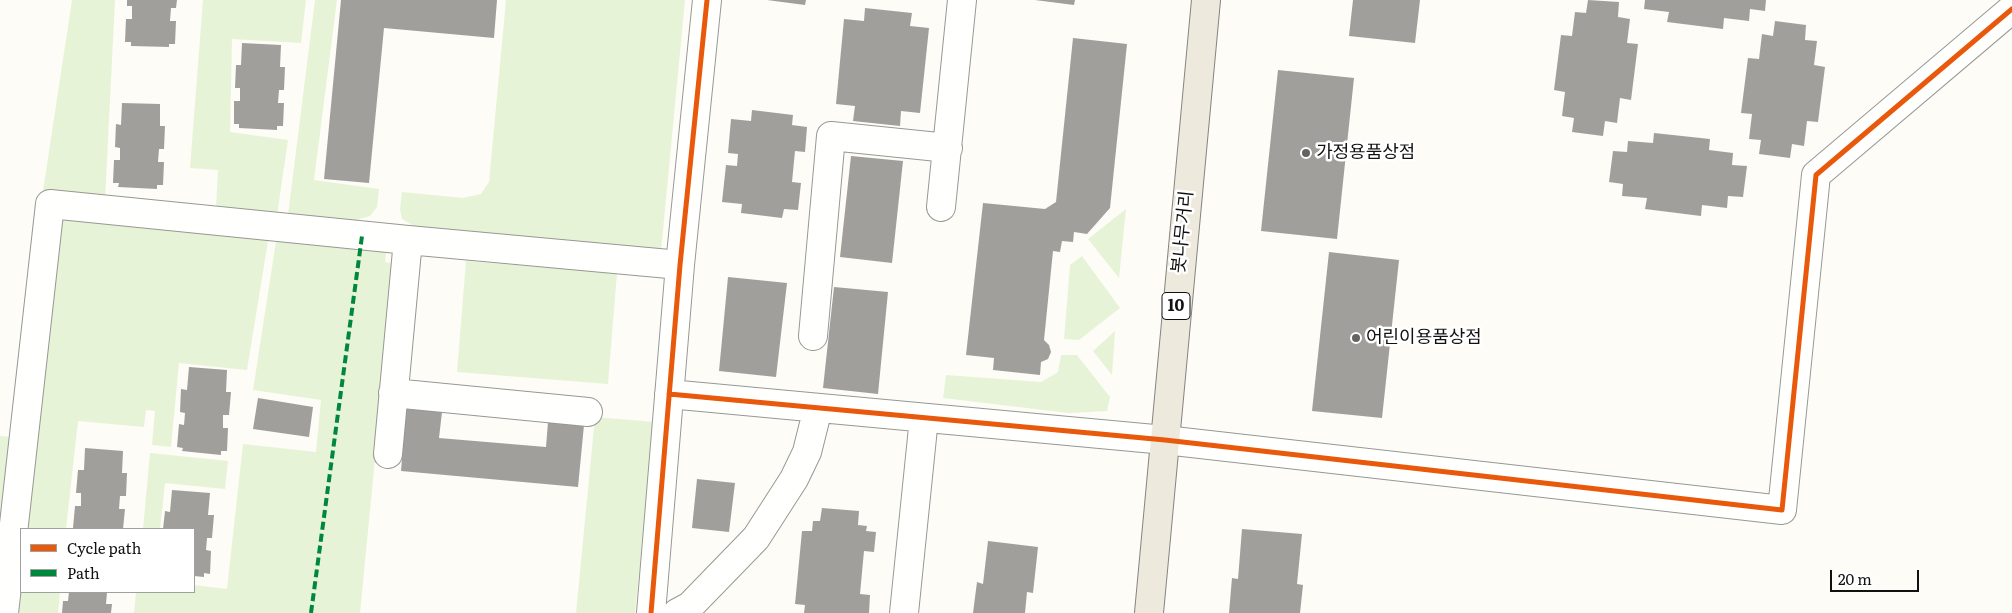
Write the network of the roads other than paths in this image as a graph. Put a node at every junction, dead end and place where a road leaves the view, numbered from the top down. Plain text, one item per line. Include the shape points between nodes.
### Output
1 (707, 0) edge
2 (962, 0) edge
3 (1206, 0) edge
4 (2012, 9) edge
5 (948, 148) junction
6 (941, 207) dead end
7 (408, 240) junction
8 (680, 265) junction
9 (813, 336) dead end
10 (393, 393) junction
11 (669, 394) junction
12 (818, 408) junction
13 (588, 412) dead end
14 (924, 418) junction
15 (1165, 440) junction
16 (388, 454) dead end
17 (4, 613) edge
18 (651, 613) edge
19 (677, 613) edge
20 (904, 613) edge
21 (1149, 613) edge

1 - 8 street
2 - 5 street
3 - 15 main road, 봇나무거리 / 10
4 - 15 street via 1816,175 1782,510
5 - 6 street
5 - 9 street via 831,136
7 - 8 street
7 - 10 street
7 - 17 street via 50,204
8 - 11 street
10 - 13 street
10 - 16 street
11 - 12 street
11 - 18 street
12 - 14 street
12 - 19 street via 807,452 794,479 756,538 690,606
14 - 15 street
14 - 20 street
15 - 21 main road, 봇나무거리 / 10

